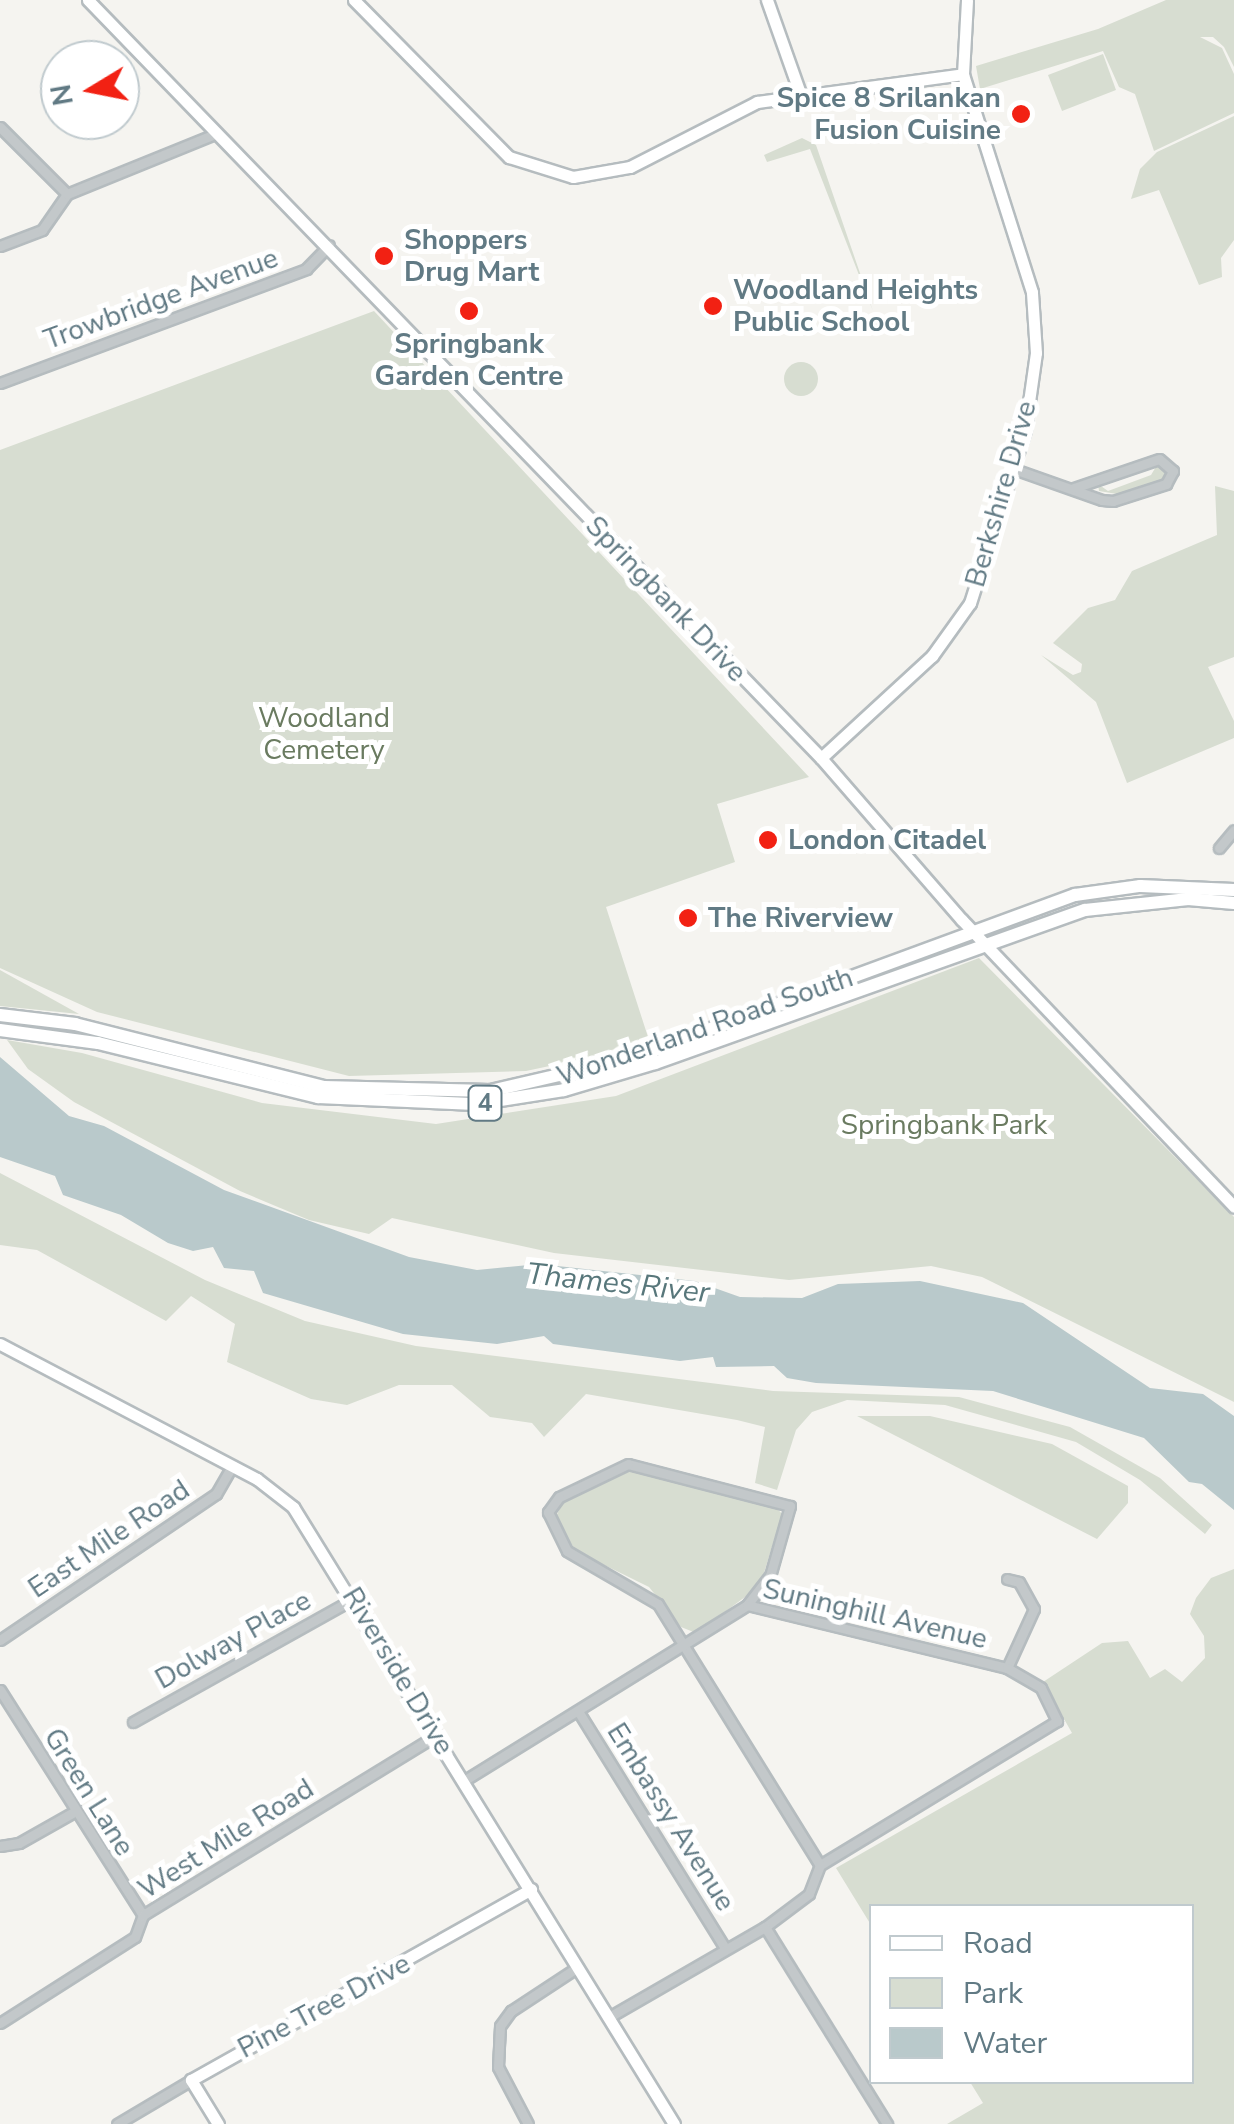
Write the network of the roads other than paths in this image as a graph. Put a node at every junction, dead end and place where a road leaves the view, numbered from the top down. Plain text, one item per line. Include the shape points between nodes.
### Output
1 (88, 0) edge
2 (354, 0) edge
3 (767, 0) edge
4 (967, 0) edge
5 (964, 74) junction
6 (801, 96) junction
7 (0, 126) edge
8 (217, 133) junction
9 (67, 194) junction
10 (328, 245) junction
11 (0, 246) edge
12 (0, 384) edge
13 (1014, 469) junction
14 (1074, 488) junction
15 (821, 758) junction
16 (1234, 830) edge
17 (1219, 848) dead end
18 (1234, 890) edge
19 (1234, 903) edge
20 (972, 931) junction
21 (984, 943) junction
22 (0, 1015) edge
23 (50, 1027) junction
24 (0, 1030) edge
25 (1234, 1207) edge
26 (0, 1344) edge
27 (232, 1466) junction
28 (1007, 1579) dead end
29 (354, 1598) junction
30 (747, 1605) junction
31 (0, 1640) edge
32 (687, 1646) junction
33 (1008, 1668) junction
34 (0, 1690) edge
35 (578, 1711) junction
36 (133, 1722) dead end
37 (437, 1735) junction
38 (465, 1780) junction
39 (72, 1813) junction
40 (0, 1846) edge
41 (820, 1865) junction
42 (531, 1889) junction
43 (143, 1915) junction
44 (765, 1927) junction
45 (725, 1948) junction
46 (578, 1967) junction
47 (609, 2017) junction
48 (0, 2023) edge
49 (191, 2080) junction
50 (117, 2124) edge
51 (218, 2124) edge
52 (528, 2124) edge
53 (674, 2124) edge
54 (887, 2124) edge

1 - 8 main road, Springbank Drive
2 - 6 main road via 509,157 549,173 609,173 733,110
3 - 6 main road
4 - 5 main road, Berkshire Drive
5 - 6 main road
5 - 13 main road, Berkshire Drive via 1032,292 1036,353
7 - 9 street
8 - 9 street
8 - 10 main road, Springbank Drive
9 - 11 street via 42,230
10 - 12 street, Trowbridge Avenue via 306,269
10 - 15 main road, Springbank Drive
13 - 14 street
13 - 15 main road, Berkshire Drive via 970,604 944,643
14 - 14 street via 1120,500 1166,484 1173,472 1159,460
15 - 20 main road, Springbank Drive
16 - 17 street
18 - 20 main road, Wonderland Road South via 1101,890
19 - 21 main road, Wonderland Road South / 4 via 1188,898 1085,910
20 - 21 main road, Springbank Drive
20 - 23 main road, Wonderland Road South via 614,1064 490,1091 324,1087
21 - 23 main road, Wonderland Road South / 4 via 655,1063 564,1090 475,1104 318,1097
21 - 25 main road, Springbank Drive
22 - 23 main road
23 - 24 main road, 4
26 - 27 main road, Riverside Drive
27 - 29 main road, Riverside Drive via 293,1507
27 - 31 street, East Mile Road via 216,1494
28 - 33 street via 1019,1582 1034,1609
29 - 36 street, Dolway Place
29 - 37 main road, Riverside Drive
30 - 32 street, Suninghill Avenue
30 - 32 street via 770,1576 790,1506 628,1464 559,1498 548,1512 567,1550 648,1596
30 - 33 street, Suninghill Avenue
32 - 35 street, Suninghill Avenue
32 - 41 street
33 - 41 street, Suninghill Avenue via 1041,1688 1057,1721
34 - 39 street, Green Lane
35 - 38 street, Suninghill Avenue
35 - 45 street, Embassy Avenue
37 - 38 main road, Riverside Drive
37 - 43 street, West Mile Road
38 - 42 main road, Riverside Drive
39 - 40 street via 19,1843
39 - 43 street, Green Lane
41 - 44 street via 810,1894
42 - 46 main road, Riverside Drive
42 - 49 main road, Pine Tree Drive
43 - 48 street, West Mile Road via 135,1937
44 - 45 street
44 - 54 street
45 - 47 street
46 - 47 main road, Riverside Drive
46 - 52 street via 510,2010 500,2026 498,2067
47 - 53 main road, Riverside Drive
49 - 50 street, Pine Tree Drive
49 - 51 main road

